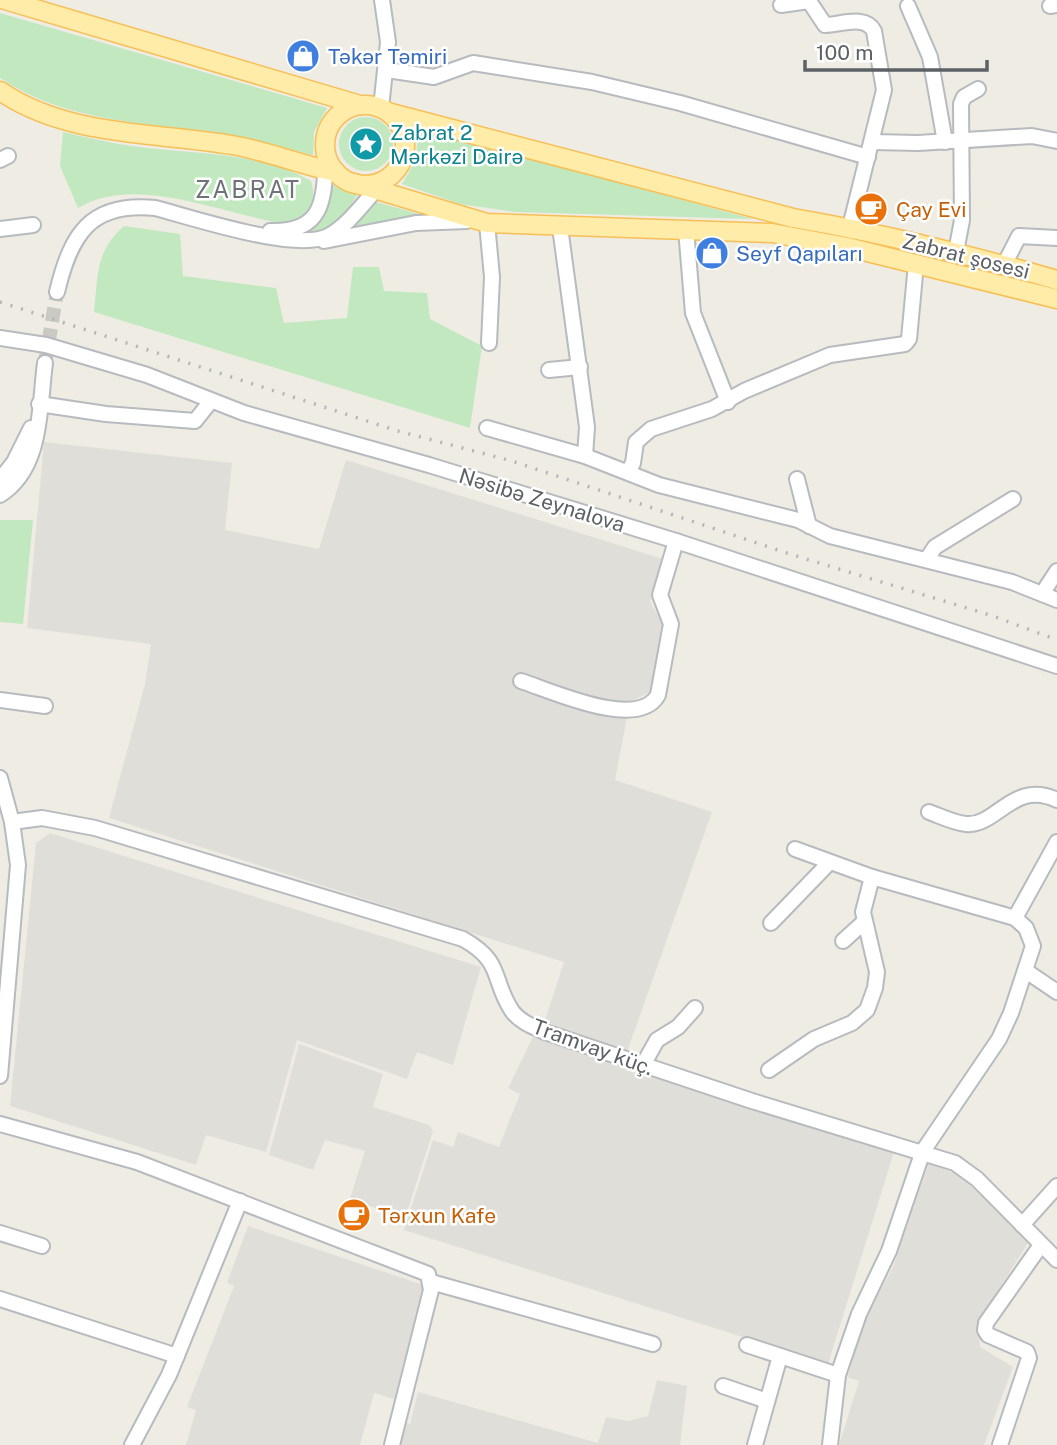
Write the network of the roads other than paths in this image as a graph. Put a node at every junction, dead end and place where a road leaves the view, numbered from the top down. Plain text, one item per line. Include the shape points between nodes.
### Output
1 (5, 0) edge
2 (382, 0) edge
3 (781, 5) dead end
4 (908, 6) dead end
5 (387, 70) junction
6 (978, 89) dead end
7 (0, 91) edge
8 (360, 105) junction
9 (386, 111) junction
10 (961, 138) junction
11 (1057, 141) edge
12 (872, 142) junction
13 (945, 142) junction
14 (868, 157) junction
15 (329, 165) junction
16 (380, 185) junction
17 (480, 222) junction
18 (33, 225) dead end
19 (560, 227) junction
20 (850, 228) junction
21 (0, 229) edge
22 (241, 229) junction
23 (686, 229) junction
24 (1057, 238) edge
25 (313, 242) junction
26 (956, 252) junction
27 (916, 264) junction
28 (1004, 265) junction
29 (1057, 280) edge
30 (57, 292) tunnel mouth
31 (1057, 299) edge
32 (0, 338) edge
33 (489, 343) dead end
34 (45, 363) tunnel mouth
35 (580, 367) junction
36 (549, 370) dead end
37 (211, 401) junction
38 (728, 402) junction
39 (39, 404) junction
40 (487, 428) dead end
41 (585, 456) junction
42 (628, 472) junction
43 (797, 479) dead end
44 (0, 480) edge
45 (0, 495) edge
46 (1013, 499) dead end
47 (808, 526) junction
48 (676, 541) junction
49 (927, 559) junction
50 (1057, 571) edge
51 (1042, 594) junction
52 (1057, 600) edge
53 (1057, 666) edge
54 (521, 681) dead end
55 (0, 700) edge
56 (45, 706) dead end
57 (1, 782) edge
58 (1057, 800) edge
59 (929, 812) dead end
60 (12, 822) junction
61 (1057, 842) edge
62 (796, 849) dead end
63 (829, 863) junction
64 (872, 877) junction
65 (0, 912) edge
66 (16, 913) junction
67 (1015, 918) junction
68 (864, 922) junction
69 (771, 923) dead end
70 (843, 941) dead end
71 (1026, 971) junction
72 (1057, 992) edge
73 (695, 1008) dead end
74 (643, 1065) junction
75 (769, 1070) dead end
76 (0, 1076) edge
77 (0, 1124) edge
78 (923, 1151) junction
79 (1057, 1185) edge
80 (240, 1201) junction
81 (1022, 1225) junction
82 (0, 1233) edge
83 (1041, 1245) junction
84 (42, 1246) dead end
85 (1057, 1260) edge
86 (431, 1282) junction
87 (0, 1299) edge
88 (653, 1344) dead end
89 (747, 1345) dead end
90 (177, 1356) junction
91 (780, 1356) junction
92 (838, 1376) junction
93 (723, 1386) dead end
94 (767, 1401) junction
95 (132, 1445) edge
96 (392, 1445) edge
97 (755, 1445) edge
98 (830, 1445) edge
99 (1000, 1445) edge

1 - 8 main road
2 - 5 street
3 - 12 street via 808,1 825,25 870,24 884,90
4 - 13 street via 930,57
5 - 9 street
5 - 14 street via 434,77 473,63 592,82
6 - 10 street via 961,104
7 - 15 main road via 32,108 80,124 240,146
8 - 9 main road
8 - 15 main road via 349,107 332,121 327,131
9 - 16 main road via 403,131 405,142 401,163
9 - 20 main road, Zabrat şosesi via 793,218
10 - 11 street via 1032,136
10 - 13 street
10 - 26 street via 962,220
12 - 13 street
12 - 14 street
14 - 20 street
15 - 16 main road via 354,183
15 - 22 street via 322,201 311,221 291,230
16 - 17 main road, Zabrat şosesi
16 - 25 street via 335,231
17 - 19 main road, Zabrat şosesi
17 - 25 street via 416,223
17 - 33 street via 492,277
18 - 21 street
19 - 23 main road, Zabrat şosesi
19 - 35 street
20 - 26 main road, Zabrat şosesi
22 - 25 street
22 - 30 street via 155,208 105,212 80,232 70,247
23 - 27 main road, Zabrat şosesi via 772,233
23 - 38 street via 693,313
24 - 28 street via 1019,236
26 - 28 main road, Zabrat şosesi
27 - 31 main road, Zabrat şosesi
27 - 38 street via 905,344 830,355
28 - 29 main road, Zabrat şosesi
32 - 37 street, Nəsibə Zeynalova via 146,375
34 - 39 street
35 - 36 street
35 - 41 street via 587,427
37 - 39 street via 195,421
37 - 48 street, Nəsibə Zeynalova
38 - 42 street via 641,434
39 - 44 street via 23,445
39 - 45 street via 28,462
40 - 41 street
41 - 42 street
42 - 47 street via 659,485
43 - 47 street
46 - 49 street via 935,547
47 - 49 street via 830,536
48 - 53 street, Nəsibə Zeynalova
48 - 54 street via 660,595 671,624 654,703 635,710 612,709
49 - 51 street
50 - 51 street
51 - 52 street
55 - 56 street
57 - 60 street
58 - 59 street via 1032,794 966,824
60 - 66 street via 18,865
60 - 74 street, Tramvay küç. via 42,818 95,828 463,939 489,958 512,1010 524,1022
61 - 67 street
62 - 63 street
63 - 64 street
63 - 69 street
64 - 67 street
64 - 68 street via 864,899
65 - 66 street
66 - 76 street
67 - 71 street via 1033,946
68 - 70 street
68 - 75 street via 877,972 867,1010
71 - 72 street
71 - 78 street via 999,1039
73 - 74 street via 678,1027 657,1040
74 - 78 street, Tramvay küç.
77 - 80 street via 137,1162
78 - 81 street, Tramvay küç. via 968,1171
78 - 92 street via 889,1251 859,1314
79 - 81 street
80 - 86 street via 422,1270
80 - 90 street
81 - 83 street, Tramvay küç.
82 - 84 street
83 - 85 street, Tramvay küç.
83 - 99 street via 986,1323 988,1335 1027,1352 1029,1358
86 - 88 street
86 - 96 street
87 - 90 street
89 - 91 street
90 - 95 street
91 - 92 street
91 - 94 street
92 - 98 street
93 - 94 street
94 - 97 street

